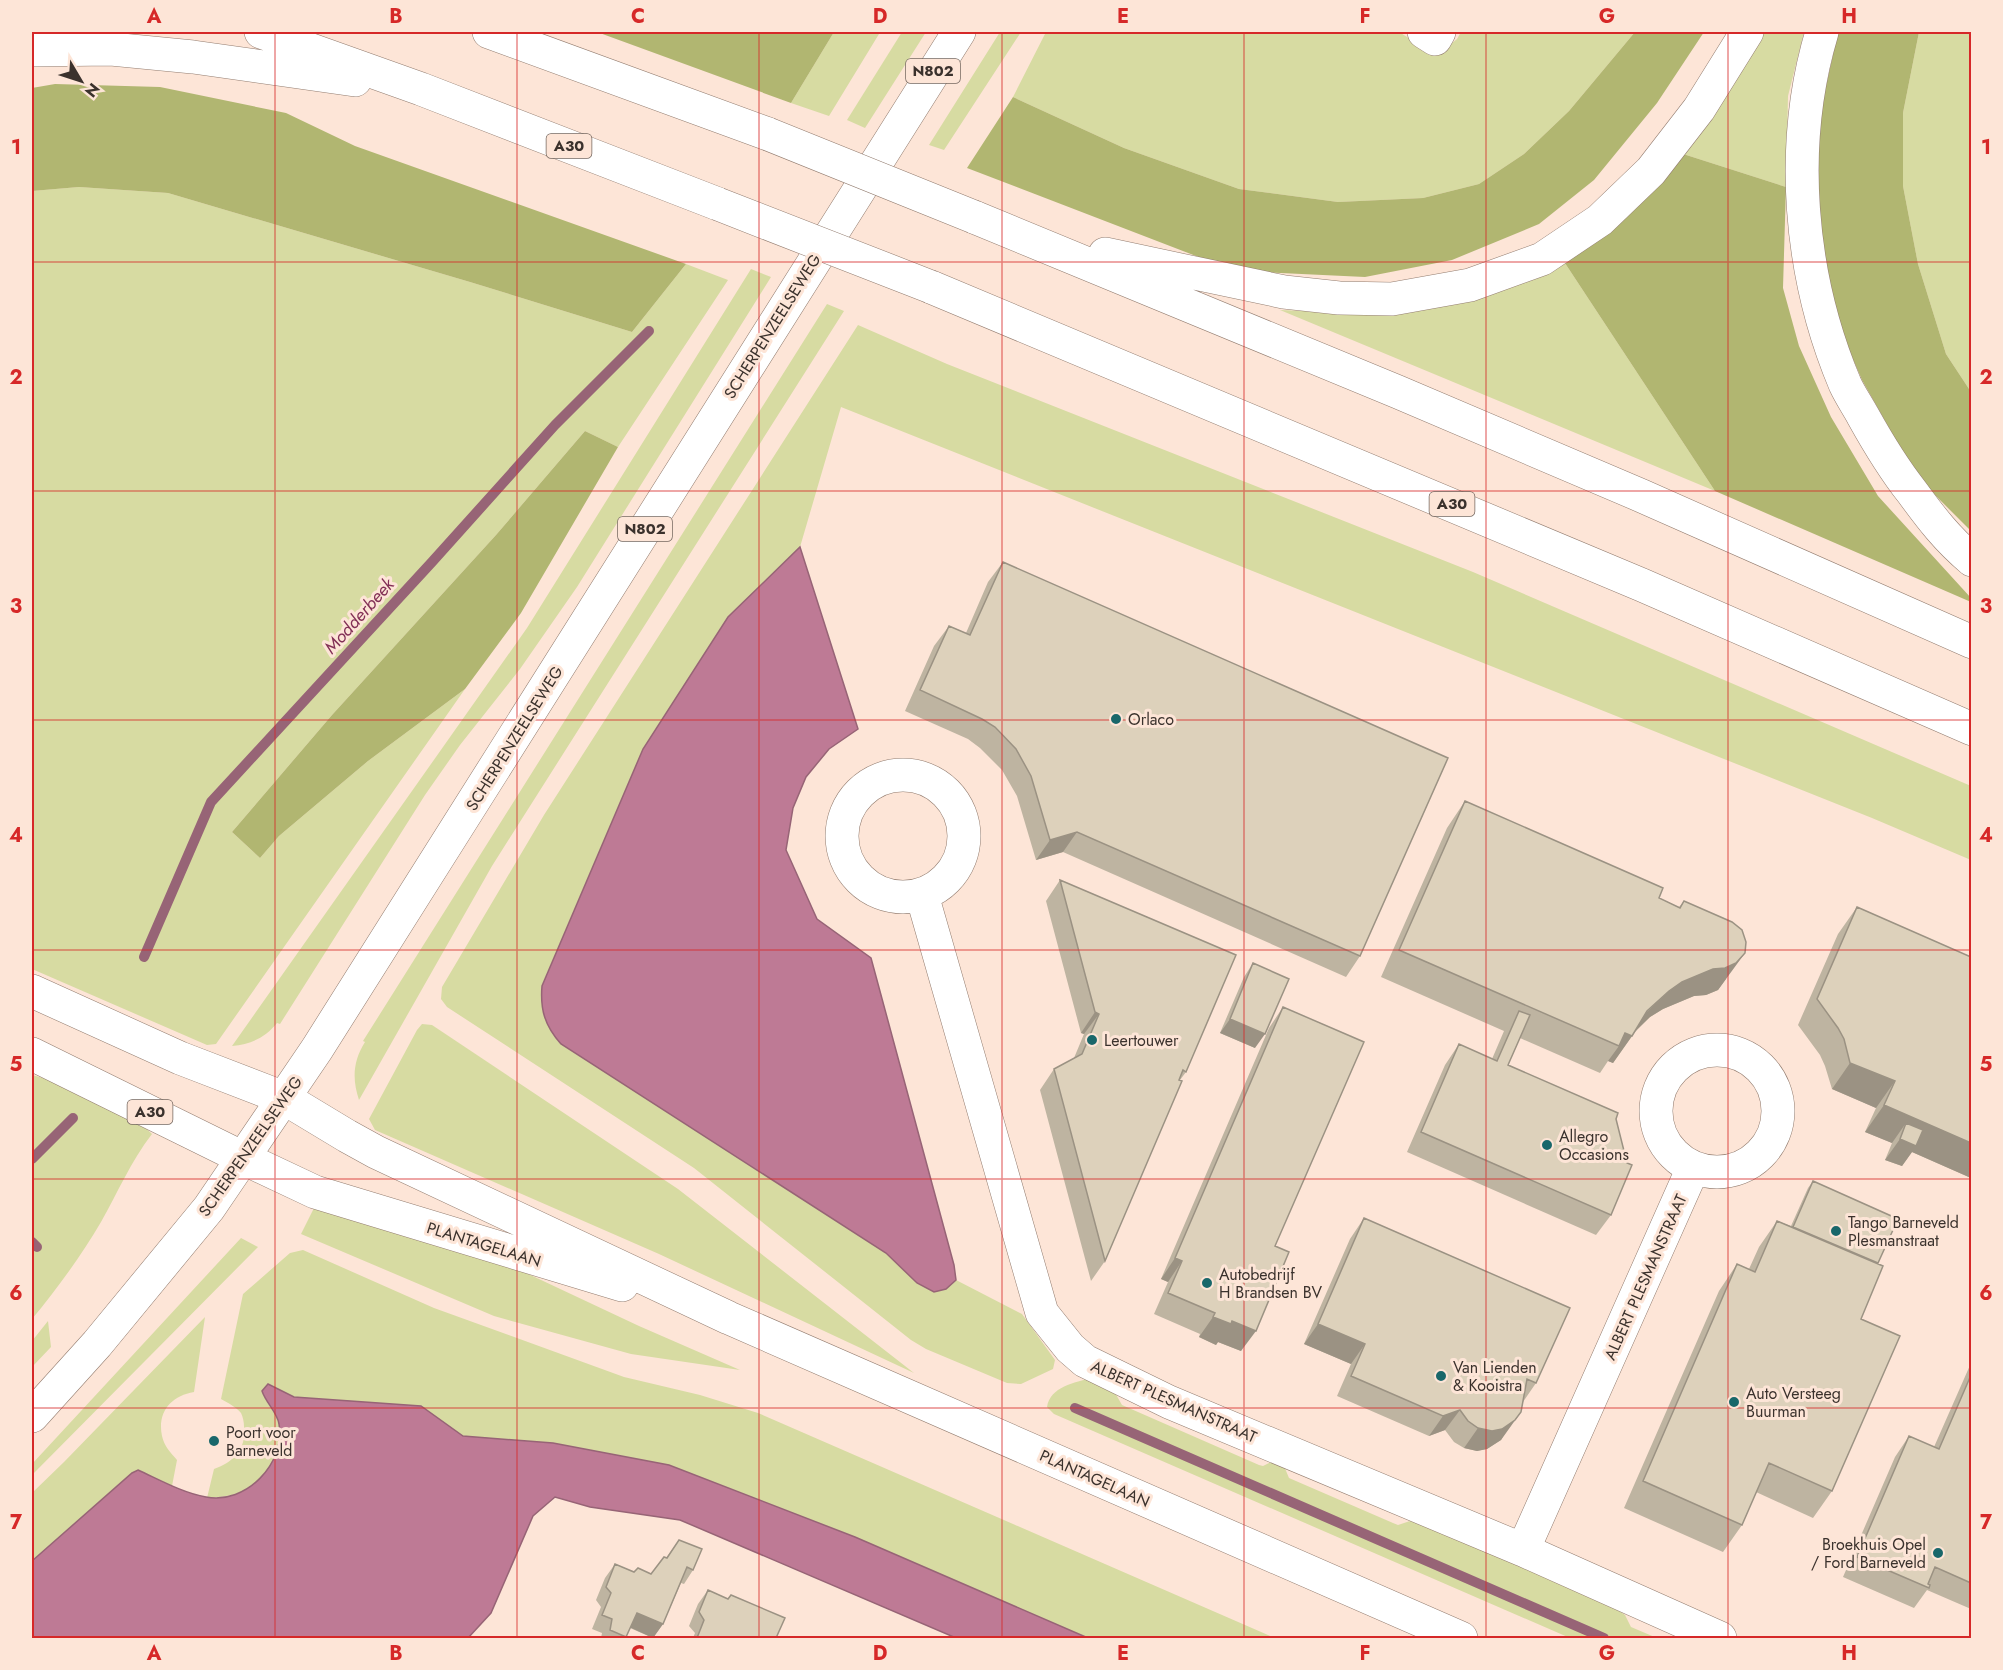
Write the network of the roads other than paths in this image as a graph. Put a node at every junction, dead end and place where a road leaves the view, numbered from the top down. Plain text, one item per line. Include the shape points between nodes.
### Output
1 (261, 32) edge
2 (489, 32) edge
3 (959, 32) edge
4 (1424, 32) edge
5 (1439, 32) edge
6 (1747, 32) edge
7 (1822, 32) edge
8 (32, 50) edge
9 (421, 89) junction
10 (1028, 238) junction
11 (1971, 560) edge
12 (1971, 642) edge
13 (1971, 729) edge
14 (922, 895) dead end
15 (32, 991) edge
16 (32, 1054) edge
17 (284, 1098) junction
18 (243, 1158) junction
19 (1694, 1168) dead end
20 (729, 1318) junction
21 (32, 1416) edge
22 (1523, 1550) junction
23 (1461, 1638) edge
24 (1720, 1638) edge

1 - 9 main road, A30
2 - 10 main road, bridge via 768,134
3 - 17 main road, SCHERPENZEELSEWEG / N802
4 - 5 main road via 1434,39
6 - 10 main road via 1699,109 1651,171 1599,220 1542,259 1470,285 1392,299 1339,298 1284,292
7 - 11 main road via 1803,131 1802,172 1810,257 1830,340 1845,385 1888,462 1949,541
8 - 9 main road, A30 via 111,49 193,57
9 - 13 main road, A30, bridge via 931,287 1642,585
10 - 12 main road via 1642,496
14 - 22 main road, ALBERT PLESMANSTRAAT via 1042,1313 1070,1348 1085,1361 1169,1402
15 - 17 main road, PLANTAGELAAN via 180,1058
16 - 18 main road, A30
17 - 18 main road, SCHERPENZEELSEWEG / N802
17 - 20 main road, PLANTAGELAAN via 376,1152
18 - 20 main road, PLANTAGELAAN via 315,1192
18 - 21 main road, SCHERPENZEELSEWEG / N802 via 197,1222
19 - 22 main road, ALBERT PLESMANSTRAAT
20 - 23 main road, PLANTAGELAAN
22 - 24 main road, ALBERT PLESMANSTRAAT

